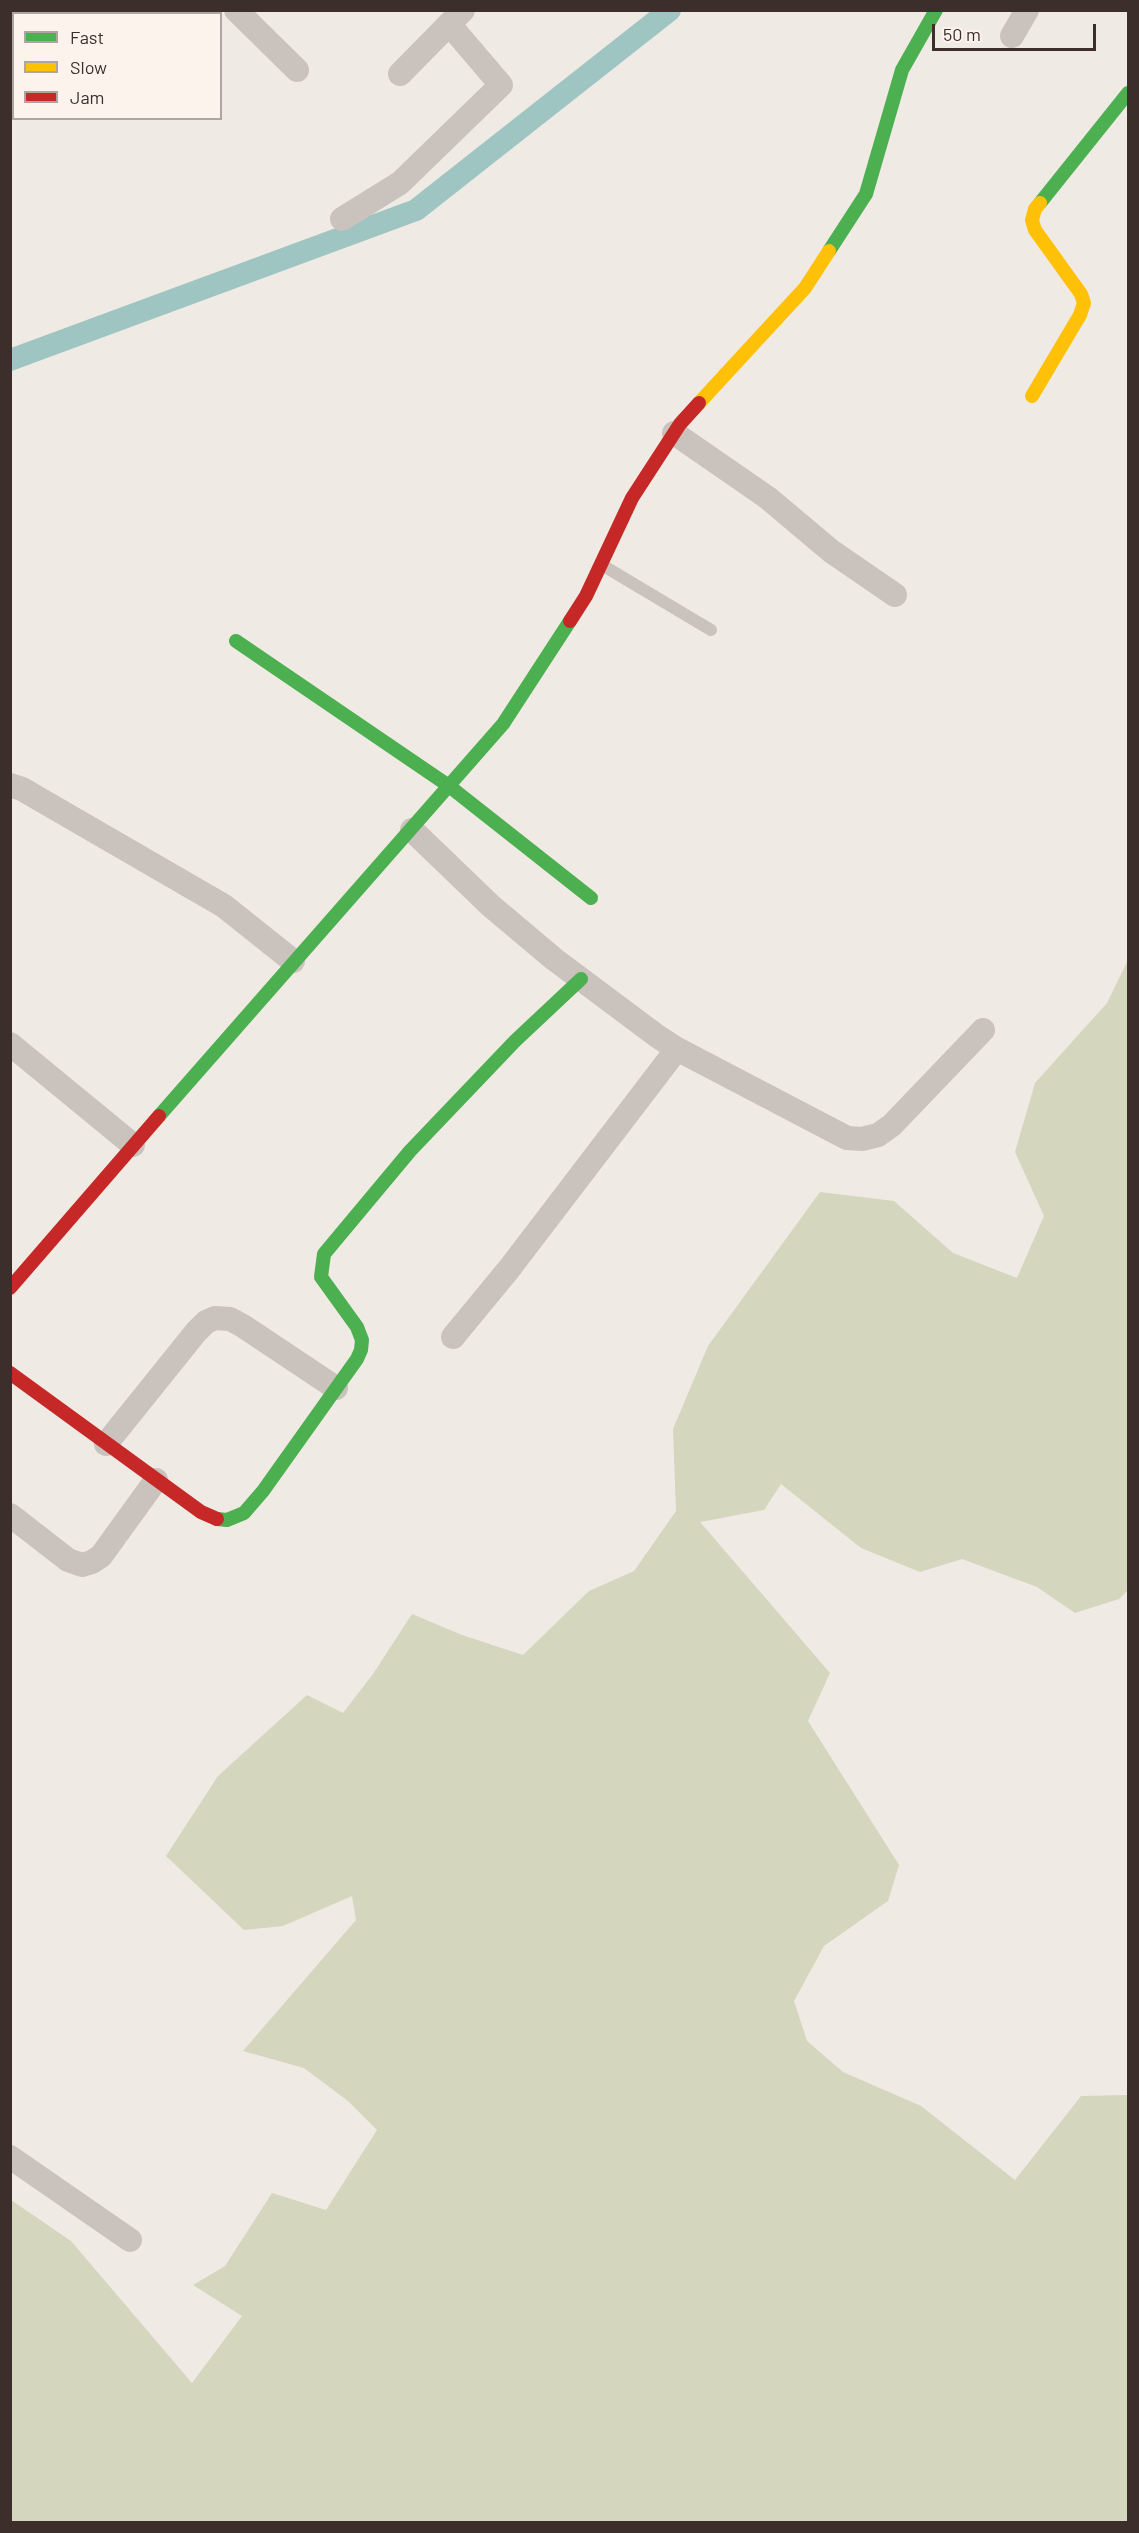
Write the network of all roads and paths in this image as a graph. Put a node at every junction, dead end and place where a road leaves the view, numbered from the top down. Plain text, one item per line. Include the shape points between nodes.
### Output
1 (236, 10) edge
2 (936, 10) edge
3 (1028, 10) edge
4 (457, 15) edge
5 (1012, 36) dead end
6 (297, 70) dead end
7 (400, 74) dead end
8 (1128, 93) edge
9 (342, 219) dead end
10 (1032, 396) dead end
11 (674, 433) junction
12 (601, 564) junction
13 (895, 595) dead end
14 (711, 630) dead end
15 (236, 641) dead end
16 (10, 785) edge
17 (449, 786) junction
18 (412, 830) junction
19 (591, 898) dead end
20 (293, 961) junction
21 (581, 979) junction
22 (983, 1030) dead end
23 (10, 1044) edge
24 (677, 1049) junction
25 (133, 1145) junction
26 (10, 1288) edge
27 (453, 1336) dead end
28 (10, 1373) edge
29 (336, 1388) junction
30 (106, 1444) junction
31 (156, 1480) junction
32 (10, 1515) edge
33 (10, 2157) edge
34 (130, 2240) dead end

1 - 6 street
2 - 11 street via 902,70 866,194 805,288
3 - 5 street
4 - 7 street
4 - 9 street via 501,85 400,183
8 - 10 street via 1035,209 1035,230 1082,294 1084,303
11 - 12 street via 632,498
11 - 13 street
12 - 14 lane
12 - 17 street via 586,596 503,724
15 - 17 street
16 - 20 street via 33,794 224,906
17 - 18 street
17 - 19 street
18 - 20 street
18 - 21 street via 490,906
20 - 25 street
21 - 24 street
21 - 29 street via 515,1041 410,1151 324,1254 321,1277 363,1340 357,1359
22 - 24 street via 892,1125 878,1135 862,1139 847,1138
23 - 25 street
24 - 27 street
25 - 26 street
28 - 30 street
29 - 30 street via 243,1326 230,1319 215,1318 196,1332
29 - 31 street via 244,1513 227,1520 213,1518
30 - 31 street
31 - 32 street via 101,1556 82,1565 68,1560
33 - 34 street

